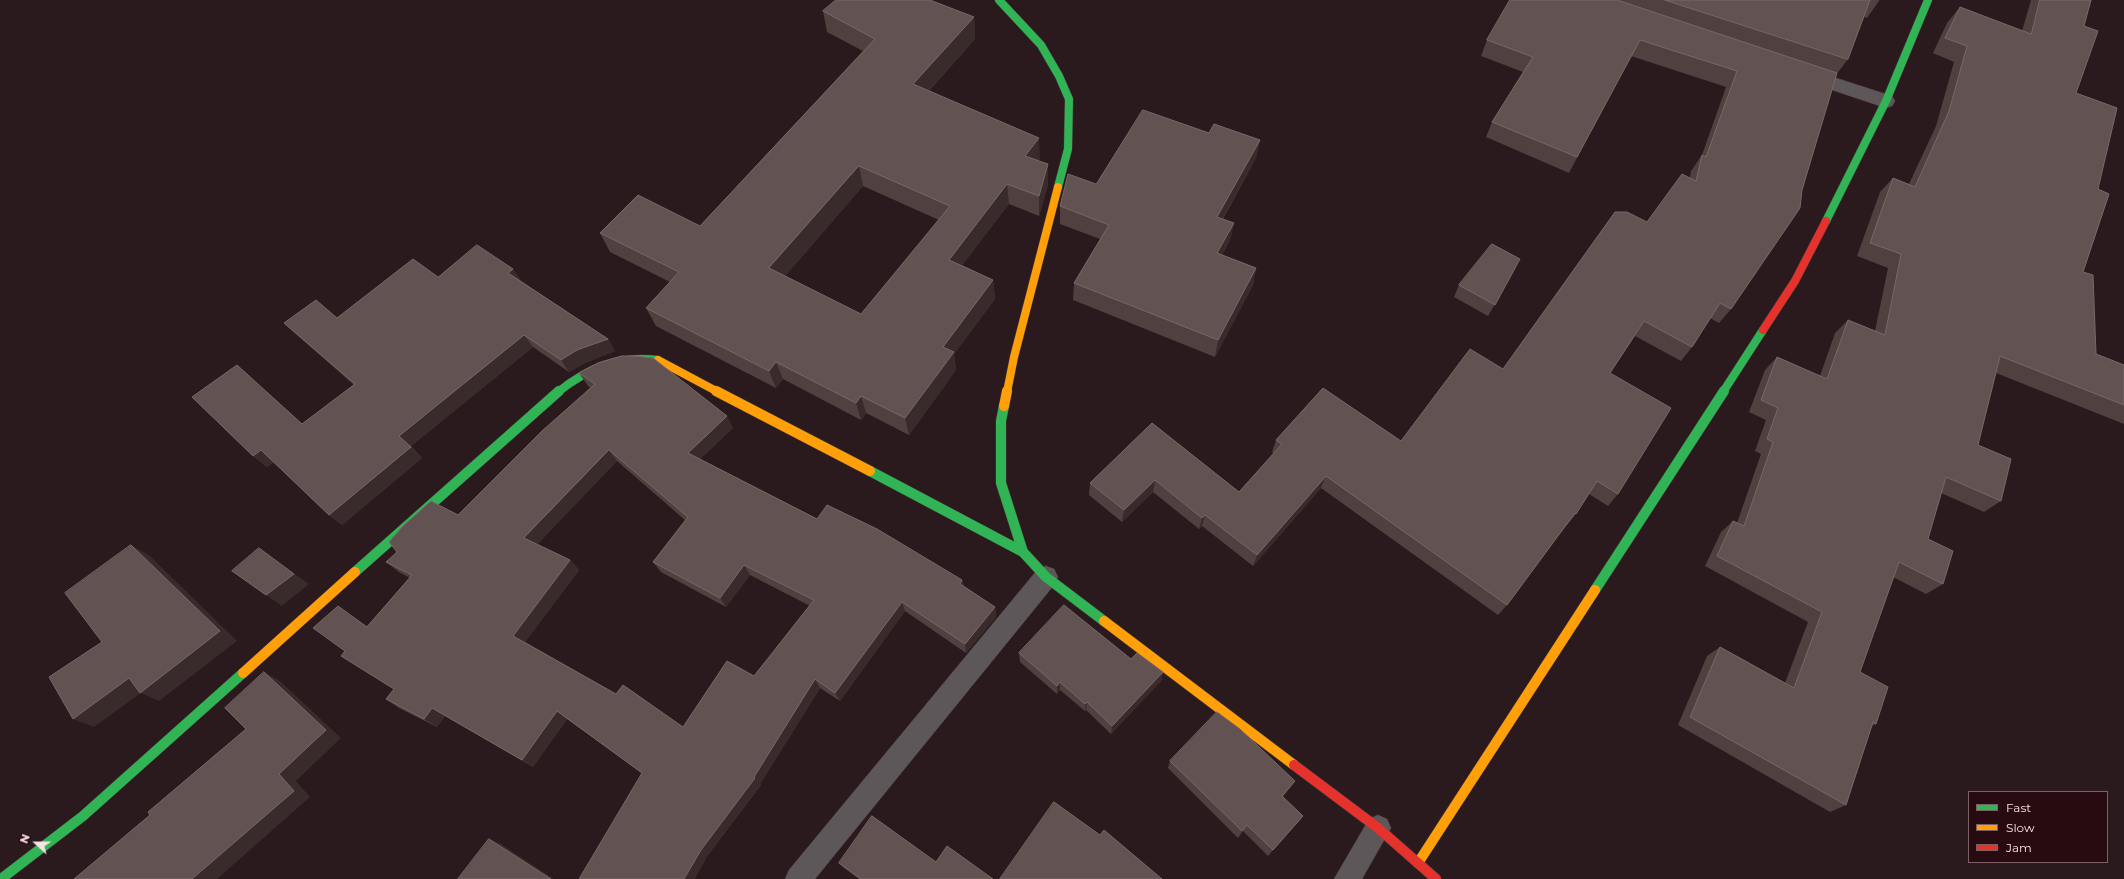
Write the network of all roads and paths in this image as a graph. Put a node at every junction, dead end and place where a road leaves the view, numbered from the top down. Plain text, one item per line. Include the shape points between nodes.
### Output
1 (999, 0) edge
2 (1928, 0) edge
3 (1787, 68) edge
4 (1886, 101) junction
5 (1023, 552) junction
6 (1046, 577) junction
7 (1378, 828) junction
8 (1418, 863) junction
9 (1, 879) edge
10 (798, 879) edge
11 (1347, 879) edge
12 (1436, 879) edge

1 - 5 street via 1042,45 1069,99 1068,149 1014,357 1001,421 1001,483
2 - 4 street
3 - 4 street
4 - 8 street via 1795,281
5 - 6 street
5 - 9 street via 661,360 634,356 615,360 584,373 523,422 83,816
6 - 7 street
6 - 10 street
7 - 8 street
7 - 11 street
8 - 12 street

